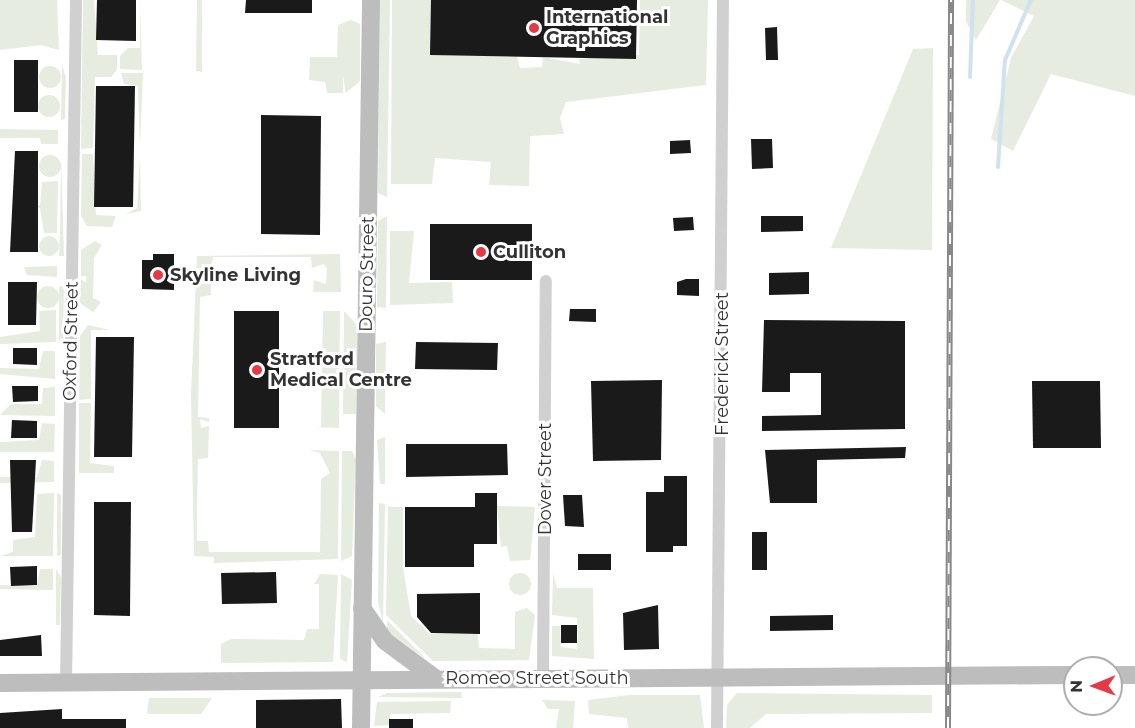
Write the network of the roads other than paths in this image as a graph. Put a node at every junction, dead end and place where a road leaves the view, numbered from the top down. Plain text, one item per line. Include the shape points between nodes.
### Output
1 (76, 0) edge
2 (371, 0) edge
3 (723, 0) edge
4 (546, 281) dead end
5 (361, 607) junction
6 (1063, 675) edge
7 (718, 676) junction
8 (543, 677) junction
9 (435, 678) junction
10 (361, 680) junction
11 (0, 683) edge
12 (66, 683) junction
13 (361, 728) edge
14 (717, 728) edge

1 - 12 street, Oxford Street
2 - 5 main road, Douro Street
3 - 7 street, Frederick Street
4 - 8 street, Dover Street
5 - 9 main road via 385,641
5 - 10 main road, Douro Street
6 - 7 main road, Romeo Street South
7 - 8 main road, Romeo Street South
7 - 14 street, Frederick Street
8 - 9 main road, Romeo Street South
9 - 10 main road, Romeo Street South
10 - 12 main road, Romeo Street South
10 - 13 main road, Douro Street
11 - 12 main road, Romeo Street South

